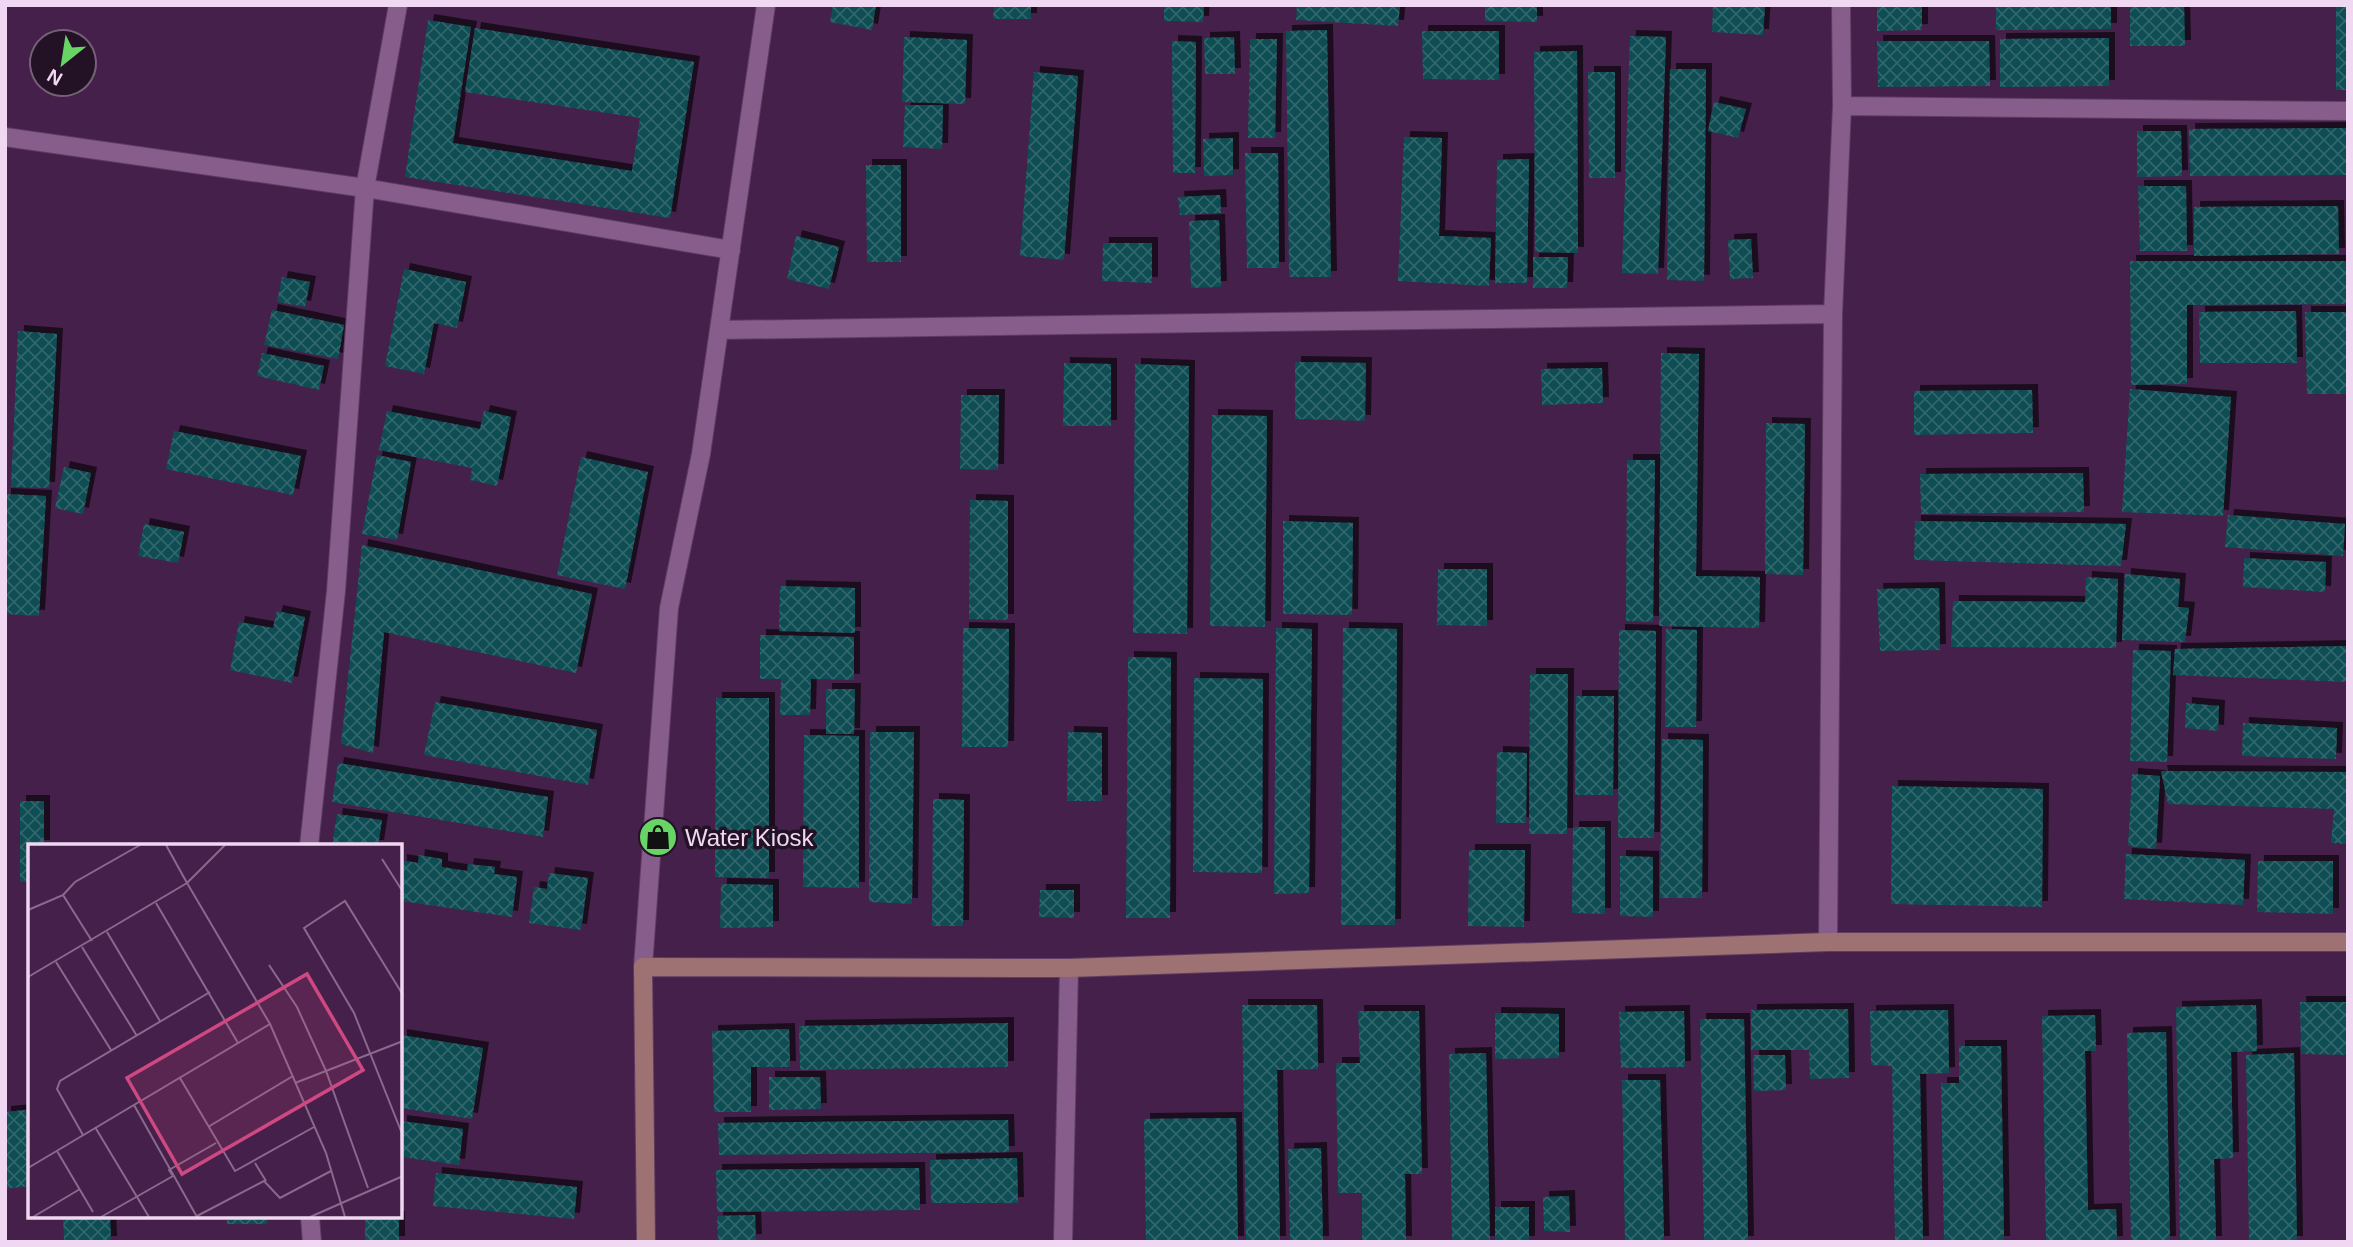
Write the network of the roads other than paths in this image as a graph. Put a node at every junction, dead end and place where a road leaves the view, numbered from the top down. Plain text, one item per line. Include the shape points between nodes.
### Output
1 (398, 5) edge
2 (766, 5) edge
3 (1841, 5) edge
4 (1842, 106) junction
5 (2348, 111) edge
6 (5, 138) edge
7 (365, 188) junction
8 (731, 250) junction
9 (1833, 314) junction
10 (719, 330) junction
11 (309, 844) edge
12 (1828, 942) junction
13 (2348, 942) edge
14 (643, 967) junction
15 (1069, 968) junction
16 (310, 1219) edge
17 (312, 1242) edge
18 (646, 1242) edge
19 (1063, 1242) edge

1 - 7 street
2 - 8 street
3 - 4 street
4 - 5 street
4 - 9 street
6 - 7 street
7 - 8 street
7 - 11 street via 336,591
8 - 10 street
9 - 10 street
9 - 12 street
10 - 14 street via 701,454 669,608
12 - 13 main road
12 - 15 main road
14 - 15 main road
14 - 18 main road
15 - 19 street
16 - 17 street

